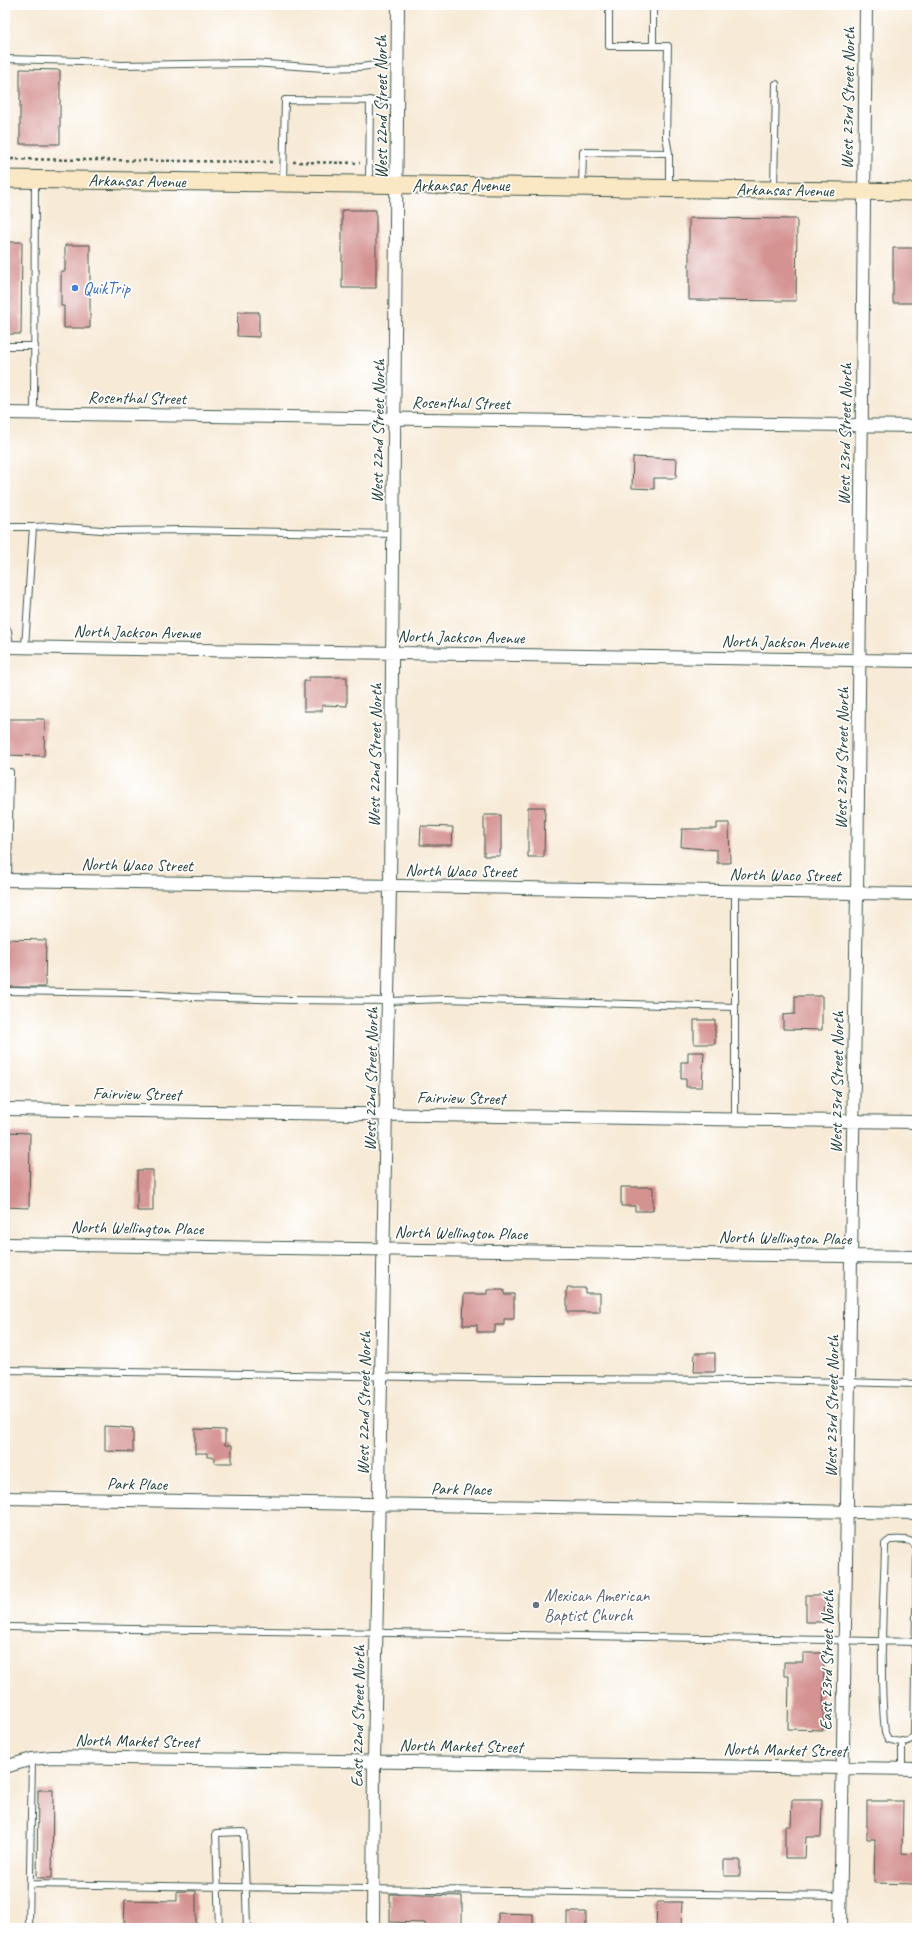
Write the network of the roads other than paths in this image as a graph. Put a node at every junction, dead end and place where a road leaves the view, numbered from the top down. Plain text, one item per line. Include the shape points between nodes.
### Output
1 (398, 5) edge
2 (609, 5) edge
3 (654, 5) edge
4 (866, 5) edge
5 (653, 46) junction
6 (5, 59) edge
7 (398, 62) junction
8 (776, 84) dead end
9 (370, 100) junction
10 (398, 101) junction
11 (669, 153) junction
12 (5, 179) edge
13 (35, 179) junction
14 (283, 183) junction
15 (369, 185) junction
16 (398, 185) junction
17 (582, 186) junction
18 (669, 189) junction
19 (774, 190) junction
20 (864, 191) junction
21 (917, 192) edge
22 (5, 346) edge
23 (35, 346) junction
24 (5, 413) edge
25 (34, 413) junction
26 (395, 419) junction
27 (862, 425) junction
28 (917, 426) edge
29 (5, 527) edge
30 (33, 527) junction
31 (394, 534) junction
32 (5, 626) edge
33 (8, 647) edge
34 (25, 647) junction
35 (393, 653) junction
36 (859, 660) junction
37 (917, 661) edge
38 (10, 772) dead end
39 (7, 880) edge
40 (390, 886) junction
41 (735, 892) junction
42 (857, 893) junction
43 (917, 894) edge
44 (5, 991) edge
45 (389, 1001) junction
46 (735, 1007) junction
47 (5, 1109) edge
48 (387, 1114) junction
49 (735, 1119) junction
50 (854, 1121) junction
51 (917, 1122) edge
52 (5, 1244) edge
53 (385, 1249) junction
54 (852, 1256) junction
55 (917, 1257) edge
56 (5, 1370) edge
57 (382, 1376) junction
58 (849, 1383) junction
59 (917, 1384) edge
60 (5, 1498) edge
61 (379, 1505) junction
62 (847, 1512) junction
63 (917, 1513) edge
64 (5, 1627) edge
65 (377, 1633) junction
66 (845, 1640) junction
67 (882, 1642) junction
68 (916, 1642) edge
69 (902, 1741) junction
70 (32, 1759) junction
71 (374, 1762) junction
72 (5, 1767) edge
73 (842, 1768) junction
74 (902, 1769) junction
75 (917, 1769) edge
76 (30, 1884) junction
77 (218, 1887) junction
78 (246, 1887) junction
79 (374, 1889) junction
80 (840, 1896) junction
81 (30, 1928) edge
82 (219, 1928) edge
83 (247, 1928) edge
84 (373, 1928) edge
85 (840, 1928) edge

1 - 7 street, West 22nd Street North
2 - 5 lane via 609,46
3 - 5 lane
4 - 20 street, West 23rd Street North
5 - 11 lane via 668,46 666,137
6 - 7 lane via 82,61 120,65 252,64 324,68
7 - 10 street, West 22nd Street North
8 - 19 lane
9 - 10 lane
9 - 14 lane via 285,100
9 - 15 lane
10 - 16 street, West 22nd Street North
11 - 17 lane via 583,152
11 - 18 lane
12 - 13 street, Arkansas Avenue
13 - 14 street, Arkansas Avenue
13 - 23 lane
14 - 15 street, Arkansas Avenue
15 - 16 street, Arkansas Avenue
16 - 17 street, Arkansas Avenue
16 - 26 street, West 22nd Street North
17 - 18 street, Arkansas Avenue
18 - 19 street, Arkansas Avenue
19 - 20 street, Arkansas Avenue
20 - 21 street, Arkansas Avenue
20 - 27 street, West 23rd Street North
22 - 23 lane
23 - 25 lane
24 - 25 street, Rosenthal Street
25 - 26 street, Rosenthal Street
26 - 27 street, Rosenthal Street
26 - 31 street, West 22nd Street North
27 - 28 street, Rosenthal Street
27 - 36 street, West 23rd Street North
29 - 30 lane
30 - 31 lane via 113,531
30 - 34 lane
31 - 35 street, West 22nd Street North
32 - 33 lane via 8,631
33 - 34 street, North Jackson Avenue
34 - 35 street, North Jackson Avenue
35 - 36 street, North Jackson Avenue
35 - 40 street, West 22nd Street North
36 - 37 street, North Jackson Avenue
36 - 42 street, West 23rd Street North
38 - 39 lane
39 - 40 street, North Waco Street
40 - 41 street, North Waco Street
40 - 45 street, West 22nd Street North
41 - 42 street, North Waco Street
41 - 46 lane
42 - 43 street, North Waco Street
42 - 50 street, West 23rd Street North
44 - 45 lane
45 - 46 lane via 445,999
45 - 48 street, West 22nd Street North
46 - 49 lane
47 - 48 street, Fairview Street
48 - 49 street, Fairview Street
48 - 53 street, West 22nd Street North
49 - 50 street, Fairview Street
50 - 51 street, Fairview Street
50 - 54 street, West 23rd Street North
52 - 53 street, North Wellington Place
53 - 54 street, North Wellington Place
53 - 57 street, West 22nd Street North
54 - 55 street, North Wellington Place
54 - 58 street, West 23rd Street North
56 - 57 lane
57 - 58 lane
57 - 61 street, West 22nd Street North
58 - 59 lane
58 - 62 street, West 23rd Street North
60 - 61 street, Park Place
61 - 62 street, Park Place
61 - 65 street, East 22nd Street North
62 - 63 street, Park Place
62 - 66 street, East 23rd Street North
64 - 65 lane
65 - 66 lane
65 - 71 street, East 22nd Street North
66 - 67 lane
66 - 73 street, East 23rd Street North
67 - 68 lane
67 - 68 lane via 885,1544 890,1540 911,1541 917,1549
67 - 69 lane via 881,1694 885,1733 888,1739
68 - 69 lane via 914,1735 909,1742
69 - 74 lane
70 - 71 street, North Market Street via 52,1756
70 - 72 street, North Market Street
70 - 76 lane
71 - 73 street, North Market Street
71 - 79 street, East 22nd Street North
73 - 74 street, North Market Street
73 - 80 street, East 23rd Street North
74 - 75 street, North Market Street
76 - 77 lane
76 - 81 lane
77 - 78 lane
77 - 78 lane via 216,1833 244,1832
77 - 82 lane
78 - 79 lane
78 - 83 lane
79 - 80 lane
79 - 84 street, East 22nd Street North
80 - 85 street, East 23rd Street North

